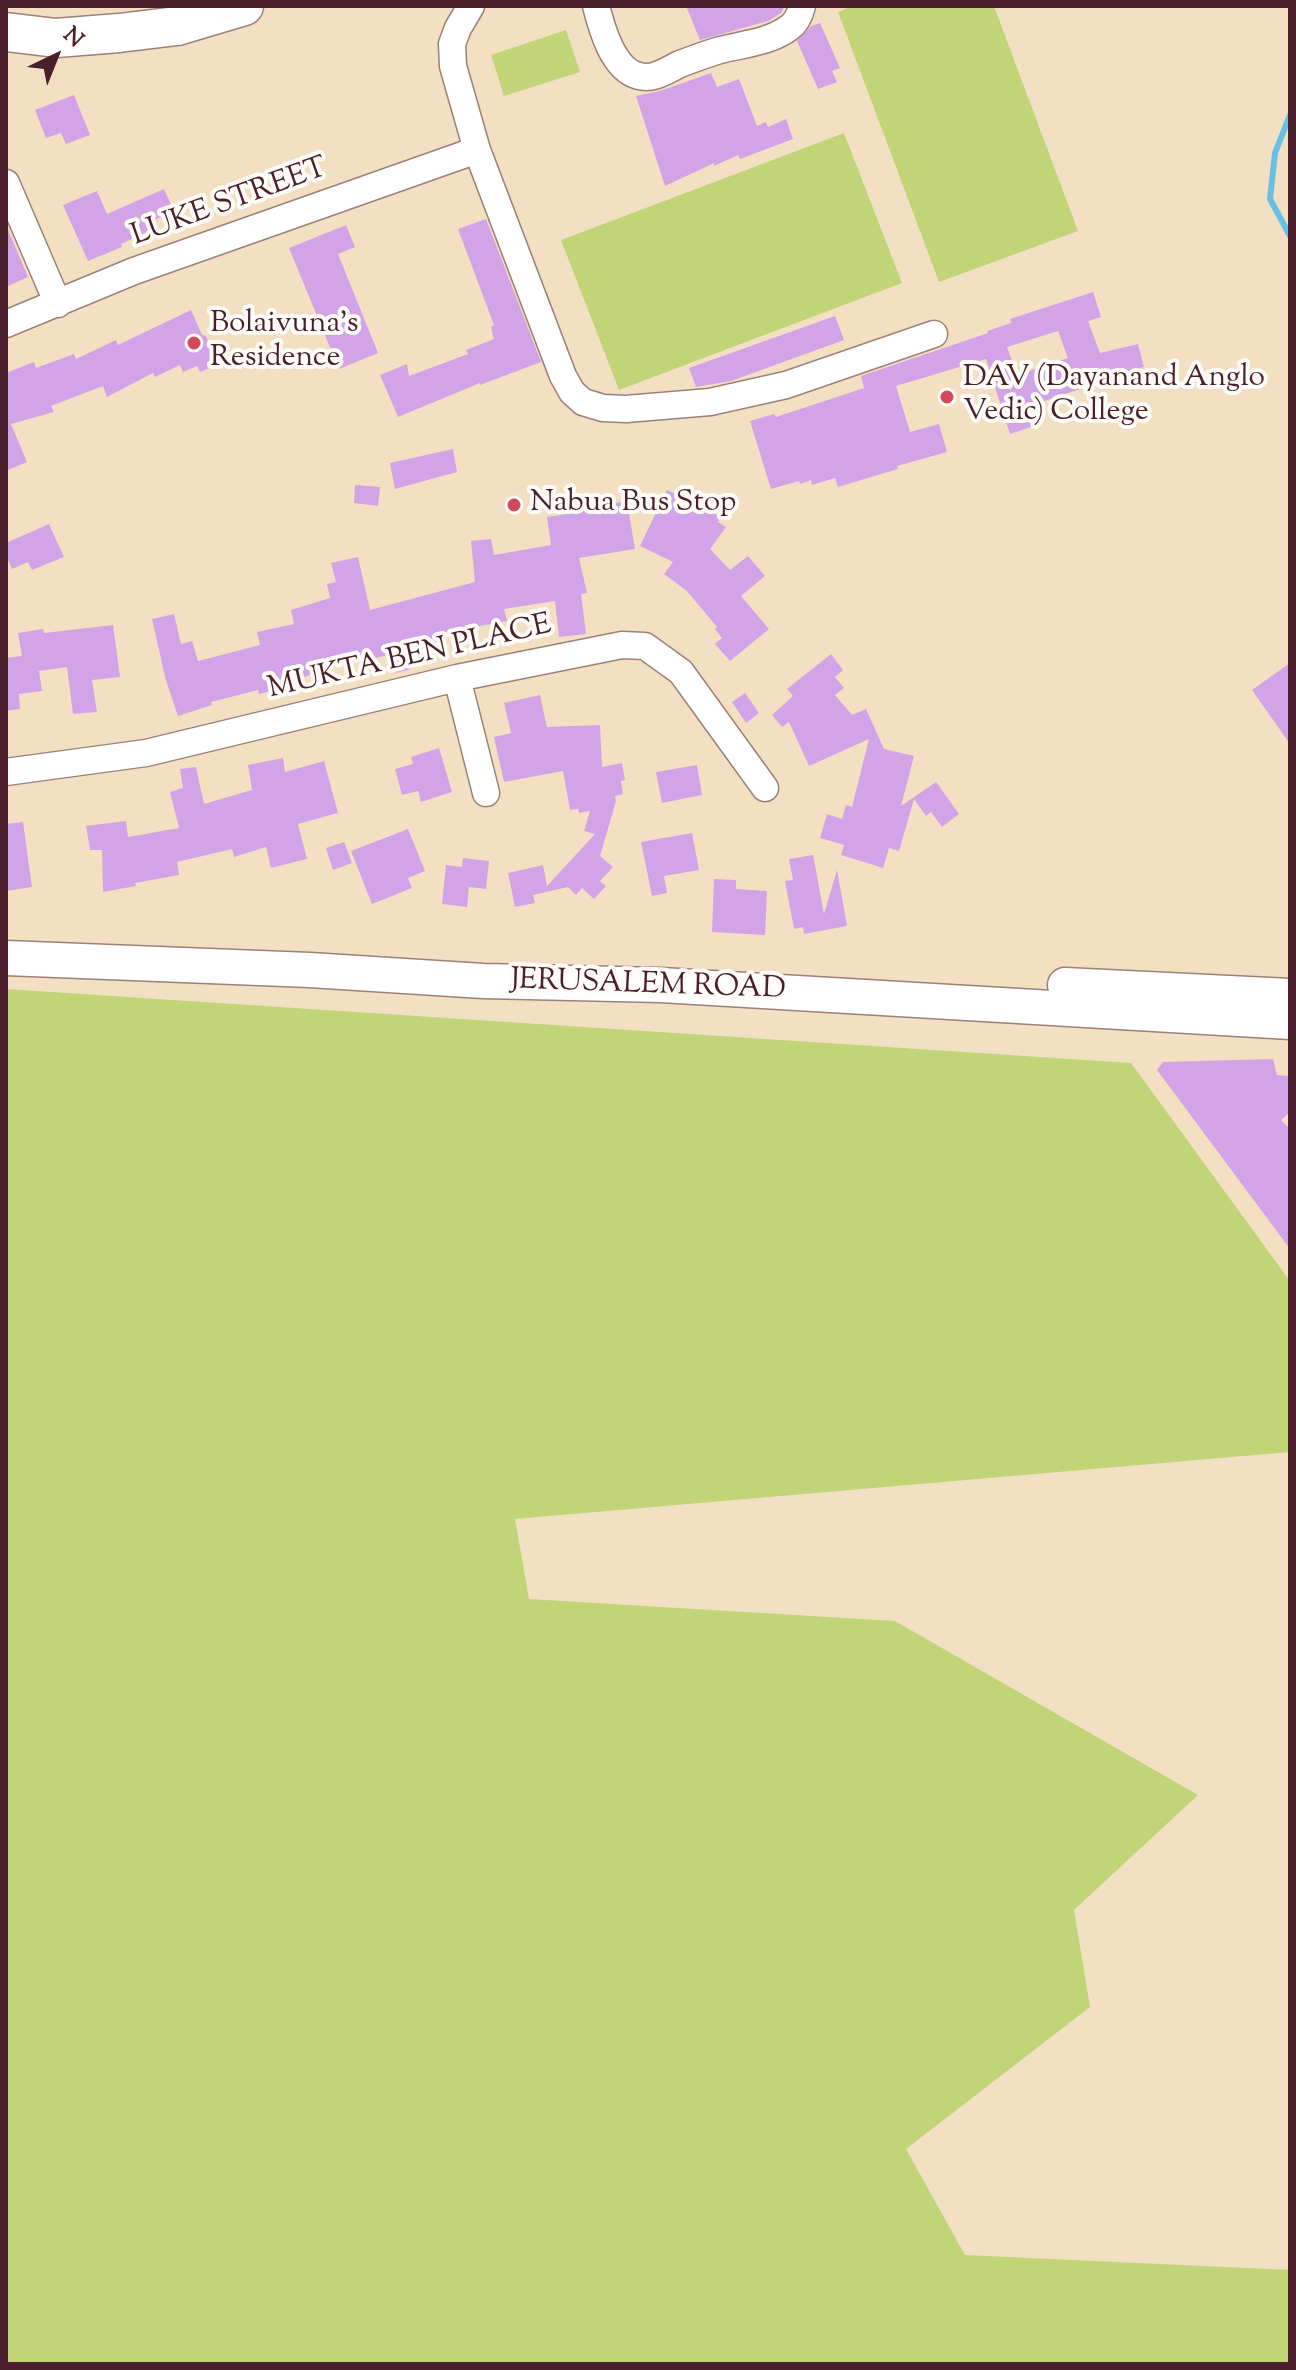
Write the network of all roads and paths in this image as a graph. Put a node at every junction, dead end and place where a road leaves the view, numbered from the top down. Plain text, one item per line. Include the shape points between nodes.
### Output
1 (244, 6) edge
2 (471, 6) edge
3 (596, 6) edge
4 (802, 6) edge
5 (6, 32) edge
6 (477, 150) junction
7 (6, 183) edge
8 (58, 304) junction
9 (6, 324) edge
10 (934, 334) dead end
11 (457, 678) junction
12 (6, 772) edge
13 (765, 788) dead end
14 (486, 793) dead end
15 (6, 935) edge
16 (6, 958) edge
17 (1290, 996) edge
18 (1290, 1022) edge

1 - 5 highway via 177,26 119,33 56,38
2 - 6 street via 452,44 453,66
3 - 4 street via 623,68 647,78 696,58 768,39 793,25
6 - 8 street, LUKE STREET via 134,271
6 - 10 street via 563,376 583,402 626,409 710,402 786,385
7 - 8 street
8 - 9 street, LUKE STREET
11 - 12 street, MUKTA BEN PLACE via 146,753
11 - 13 street, MUKTA BEN PLACE via 622,645 645,646 681,672
11 - 14 street
15 - 17 main road, JERUSALEM ROAD
16 - 18 main road, JERUSALEM ROAD via 661,985

